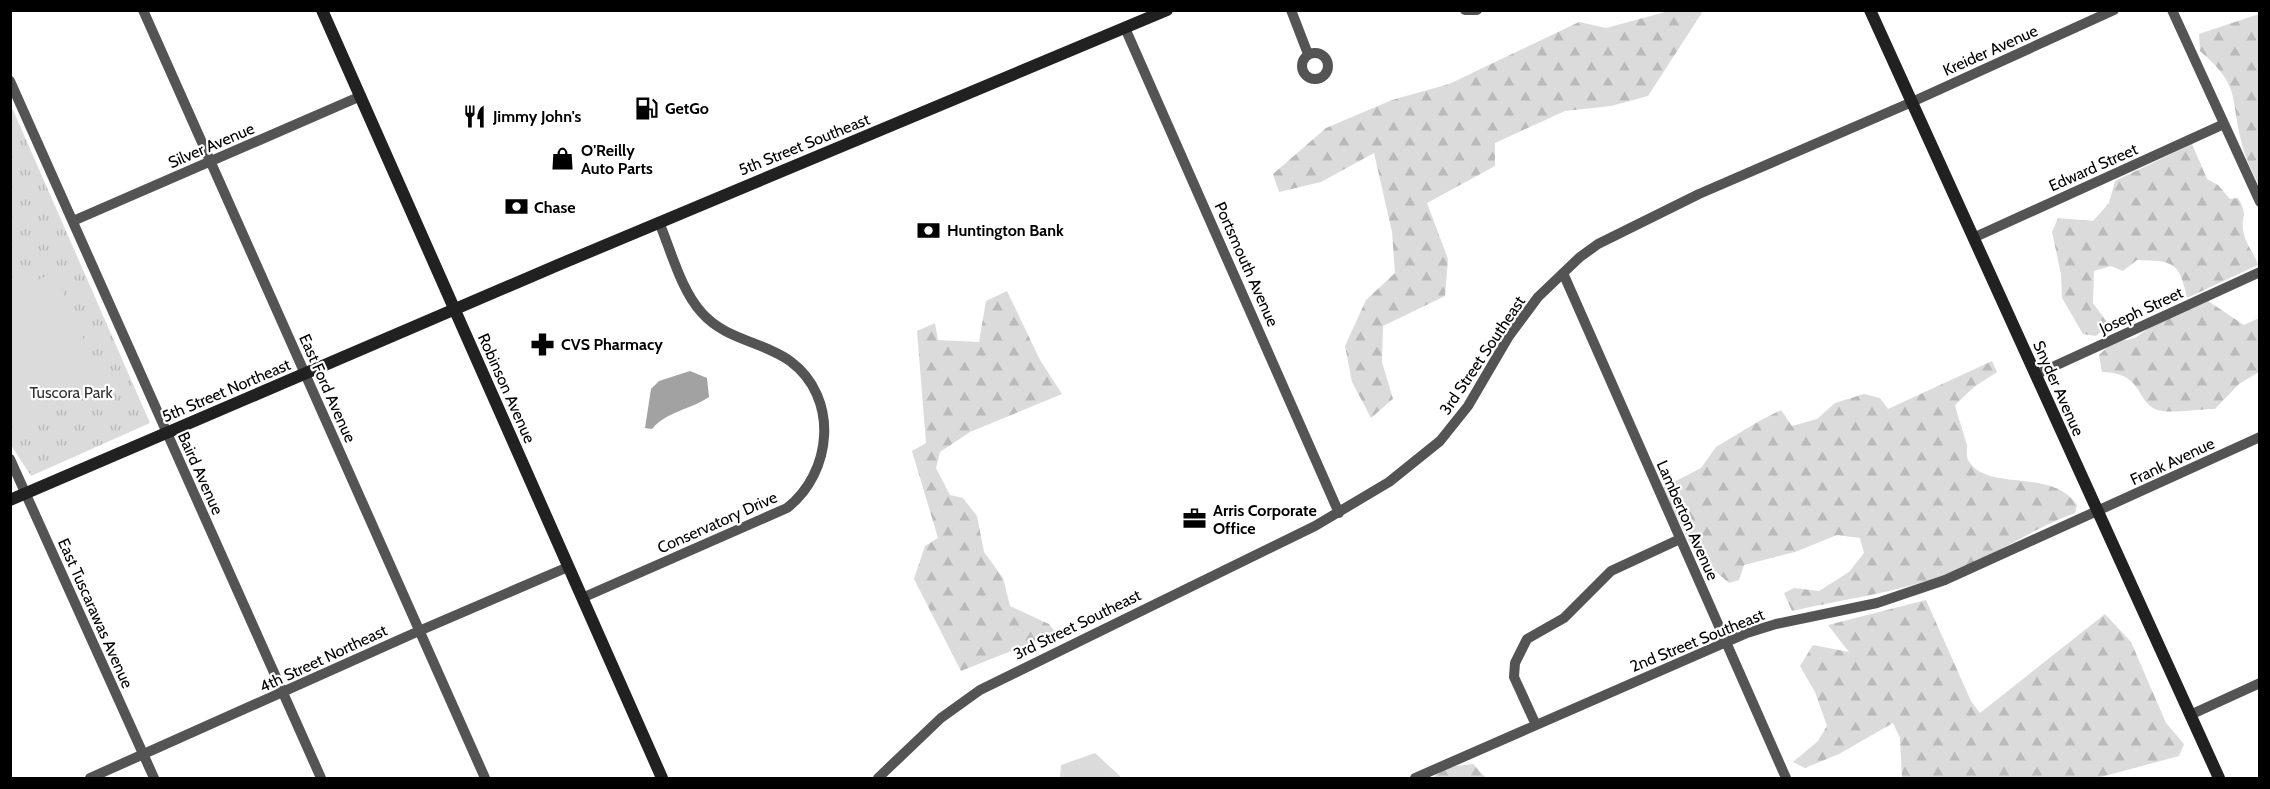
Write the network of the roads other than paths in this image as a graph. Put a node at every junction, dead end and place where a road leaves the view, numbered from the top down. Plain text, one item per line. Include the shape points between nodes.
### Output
1 (143, 10) edge
2 (322, 10) edge
3 (1167, 10) edge
4 (1291, 10) edge
5 (1465, 10) edge
6 (1477, 10) edge
7 (1870, 10) edge
8 (2114, 10) edge
9 (2172, 10) edge
10 (1125, 28) junction
11 (1308, 54) dead end
12 (10, 81) edge
13 (361, 96) junction
14 (1912, 102) junction
15 (2224, 124) junction
16 (211, 162) junction
17 (2259, 202) edge
18 (73, 221) junction
19 (659, 222) junction
20 (1973, 238) junction
21 (2259, 272) edge
22 (1563, 273) junction
23 (455, 310) junction
24 (305, 375) junction
25 (2035, 375) junction
26 (167, 433) junction
27 (2259, 437) edge
28 (10, 459) edge
29 (27, 493) junction
30 (10, 500) edge
31 (2098, 512) junction
32 (1339, 513) junction
33 (1680, 538) junction
34 (568, 567) junction
35 (582, 598) junction
36 (419, 631) junction
37 (1725, 642) junction
38 (2259, 683) edge
39 (283, 693) junction
40 (2190, 715) junction
41 (1536, 725) junction
42 (143, 755) junction
43 (90, 778) edge
44 (154, 778) edge
45 (321, 778) edge
46 (485, 778) edge
47 (662, 778) edge
48 (878, 778) edge
49 (1415, 778) edge
50 (1786, 778) edge
51 (2219, 778) edge

1 - 16 street, East Ford Avenue
2 - 13 main road, Robinson Avenue
3 - 10 main road, 5th Street Southeast
4 - 11 street
5 - 6 street
7 - 14 main road, Snyder Avenue
8 - 14 street, Kreider Avenue
9 - 15 street
10 - 19 main road, 5th Street Southeast
10 - 32 street, Portsmouth Avenue
12 - 18 street, Baird Avenue
13 - 16 street, Silver Avenue
13 - 23 main road, Robinson Avenue
14 - 20 main road, Snyder Avenue
14 - 22 street, 3rd Street Southeast via 1635,225 1599,244
15 - 17 street
15 - 20 street, Edward Street
16 - 18 street, Silver Avenue
16 - 24 street, East Ford Avenue
18 - 26 street, Baird Avenue
19 - 23 main road, 5th Street Southeast
19 - 35 street, Conservatory Drive via 700,312 728,334 789,361 813,387 824,420 825,441 814,479 787,508
20 - 25 main road, Snyder Avenue
21 - 25 street, Joseph Street
22 - 32 street, 3rd Street Southeast via 1521,320 1468,406 1440,441 1389,482
22 - 33 street, Lamberton Avenue
23 - 24 main road, 5th Street Northeast
23 - 34 main road, Robinson Avenue
24 - 26 main road, 5th Street Northeast
24 - 36 street, East Ford Avenue
25 - 31 main road, Snyder Avenue
26 - 29 main road, 5th Street Northeast
26 - 39 street, Baird Avenue
27 - 31 street, Frank Avenue
28 - 29 street, East Tuscarawas Avenue
29 - 30 main road, 5th Street Northeast
29 - 42 street, East Tuscarawas Avenue
31 - 37 street, 2nd Street Southeast via 1926,588 1776,624
31 - 40 main road, Snyder Avenue
32 - 48 street, 3rd Street Southeast via 980,690 941,718
33 - 37 street, Lamberton Avenue
33 - 41 street via 1611,571 1564,618 1527,639 1515,663 1514,677
34 - 35 main road, Robinson Avenue
34 - 36 street, 4th Street Northeast
35 - 47 main road, Robinson Avenue
36 - 39 street, 4th Street Northeast
36 - 46 street, East Ford Avenue
37 - 41 street, 2nd Street Southeast
37 - 50 street, Lamberton Avenue
38 - 40 street
39 - 42 street, 4th Street Northeast
39 - 45 street, Baird Avenue
40 - 51 main road, Snyder Avenue
41 - 49 street, 2nd Street Southeast
42 - 43 street, 4th Street Northeast
42 - 44 street, East Tuscarawas Avenue

